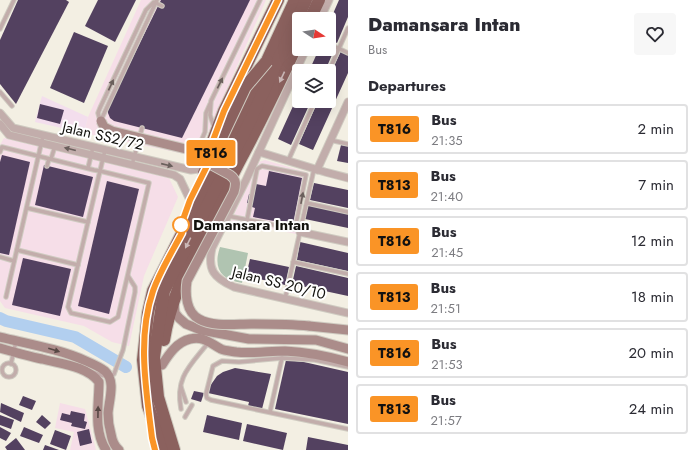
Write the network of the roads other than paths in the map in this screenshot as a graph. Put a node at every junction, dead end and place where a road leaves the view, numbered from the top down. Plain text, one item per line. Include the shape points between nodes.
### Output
1 (14, 0) edge
2 (260, 0) edge
3 (278, 0) edge
4 (295, 0) edge
5 (306, 0) edge
6 (319, 0) edge
7 (328, 0) edge
8 (155, 1) edge
9 (162, 6) dead end
10 (313, 12) edge
11 (323, 12) edge
12 (348, 28) edge
13 (0, 29) edge
14 (336, 48) edge
15 (339, 49) junction
16 (348, 52) edge
17 (292, 56) edge
18 (303, 56) edge
19 (267, 61) junction
20 (332, 64) edge
21 (0, 92) edge
22 (211, 102) junction
23 (348, 102) edge
24 (12, 106) dead end
25 (312, 108) edge
26 (0, 113) edge
27 (346, 113) edge
28 (245, 119) junction
29 (100, 121) joint
30 (0, 124) edge
31 (142, 128) dead end
32 (216, 132) junction
33 (43, 139) junction
34 (330, 140) junction
35 (348, 144) edge
36 (54, 146) junction
37 (194, 149) junction
38 (92, 151) junction
39 (0, 152) edge
40 (259, 152) junction
41 (104, 154) junction
42 (39, 156) junction
43 (134, 157) junction
44 (50, 159) junction
45 (288, 161) junction
46 (132, 165) junction
47 (47, 166) dead end
48 (88, 168) junction
49 (207, 168) junction
50 (316, 169) junction
51 (100, 171) junction
52 (348, 178) edge
53 (244, 182) junction
54 (254, 185) junction
55 (224, 191) junction
56 (236, 198) junction
57 (190, 200) junction
58 (306, 203) junction
59 (27, 208) junction
60 (348, 212) edge
61 (228, 216) junction
62 (247, 220) junction
63 (88, 222) junction
64 (300, 232) junction
65 (182, 233) junction
66 (348, 242) edge
67 (17, 250) junction
68 (0, 257) edge
69 (14, 261) junction
70 (294, 262) junction
71 (78, 265) junction
72 (348, 274) edge
73 (128, 276) junction
74 (177, 290) junction
75 (6, 297) dead end
76 (285, 299) junction
77 (348, 314) edge
78 (348, 330) edge
79 (0, 337) edge
80 (249, 339) junction
81 (209, 340) junction
82 (16, 341) junction
83 (0, 348) edge
84 (348, 349) edge
85 (14, 352) junction
86 (238, 357) junction
87 (282, 358) junction
88 (348, 362) edge
89 (11, 364) junction
90 (162, 365) junction
91 (2, 367) edge
92 (348, 367) edge
93 (83, 370) junction
94 (109, 376) junction
95 (180, 384) junction
96 (186, 402) dead end
97 (192, 405) dead end
98 (148, 406) junction
99 (181, 409) dead end
100 (270, 412) junction
101 (185, 417) dead end
102 (348, 429) edge
103 (106, 450) edge
104 (119, 450) edge
105 (155, 450) edge
106 (164, 450) edge
107 (174, 450) edge
108 (183, 450) edge

1 - 13 lane
22 -> 2 lane
3 - 32 highway
4 - 19 highway
5 - 28 highway
6 - 10 highway
7 - 11 street
8 - 9 lane
8 - 29 lane via 146,10 100,108
12 - 15 lane
14 - 15 lane
15 - 16 lane
15 - 20 lane
17 -> 55 highway
18 - 40 street, Jalan SS 20/10
19 - 28 highway, bridge
19 - 37 highway, bridge via 245,87 219,142 208,149
21 - 24 lane
22 - 32 lane via 211,122
22 - 37 lane via 206,113 205,132
23 - 27 street
25 - 45 lane
26 - 33 street, Jalan SS2/72 via 13,128
27 - 34 street
28 - 65 highway
28 -> 107 highway via 164,291 154,357 158,397
29 - 37 main road, bridge via 104,127 112,131
30 - 33 street, Jalan SS2/72 via 9,135
31 - 43 lane
32 - 49 highway
33 - 36 street, Jalan SS2/72
33 - 38 street, Jalan SS2/72
33 - 42 lane
34 - 35 lane
34 - 50 street
38 -> 36 street, Jalan SS2/72
36 - 44 lane
37 - 78 main road, bridge via 195,156 233,177 236,184 187,281 186,301 193,314 212,323 288,324
38 - 41 street, Jalan SS2/72
38 - 48 lane
39 - 42 lane via 2,147
40 - 45 street
40 - 53 street, Jalan SS 20/10
41 - 43 street, Jalan SS2/72
41 - 46 street, Jalan SS2/72
41 - 51 lane
42 - 44 lane
42 - 59 lane
43 - 46 lane
43 -> 49 street, Jalan SS2/72 via 191,170
44 - 47 lane
44 - 48 lane
45 - 50 street
46 - 57 street, Jalan SS2/72 via 174,175 180,179
48 - 51 lane
49 - 57 highway
50 - 52 street
50 - 58 lane
51 - 63 lane
51 - 73 lane via 149,183
53 - 54 lane
53 - 56 street, Jalan SS 20/10
54 - 62 lane
62 -> 54 lane via 296,229 306,175 262,166 258,169
55 - 56 street
55 - 74 highway
56 - 61 street, Jalan SS 20/10
57 - 65 highway via 181,225
58 - 60 lane
58 - 64 lane
59 - 63 lane
59 - 67 lane
61 - 62 lane
61 - 76 street, Jalan SS 20/10 via 212,248 210,259 211,269 217,278 234,287
63 - 71 lane
64 - 66 street
64 - 70 lane
65 - 98 highway via 153,290 148,313 143,360
67 - 69 lane
67 - 71 lane
68 - 69 lane
69 - 75 lane
70 - 72 lane
70 - 76 lane
71 - 73 lane via 68,307 71,313 110,322 118,317
73 - 94 lane via 135,287 135,292 123,350 114,374
74 - 80 main road via 175,313 186,324 202,330
74 - 90 highway via 164,337
76 - 77 street, Jalan SS 20/10
79 - 82 main road
80 - 81 main road
80 - 84 main road via 316,340
81 - 86 main road via 222,350
81 - 90 main road via 198,338 185,341 176,346
81 - 95 lane via 183,374
82 - 85 lane
82 -> 94 main road via 83,359 99,367
83 - 85 main road
85 - 89 lane
85 - 93 main road
86 - 87 lane
86 - 88 main road via 284,351 315,354
86 - 100 lane via 213,366 207,398
87 - 92 lane via 315,360
87 - 100 lane
89 - 91 lane
89 - 91 lane via 16,368 16,372 10,377 6,376
90 - 108 highway via 168,406
93 - 94 lane
103 -> 93 main road via 102,445 98,427 99,382 95,376
94 - 104 main road via 109,428
95 - 96 lane
95 - 99 lane
97 - 101 lane
98 - 105 highway
98 - 106 highway
100 - 102 lane

